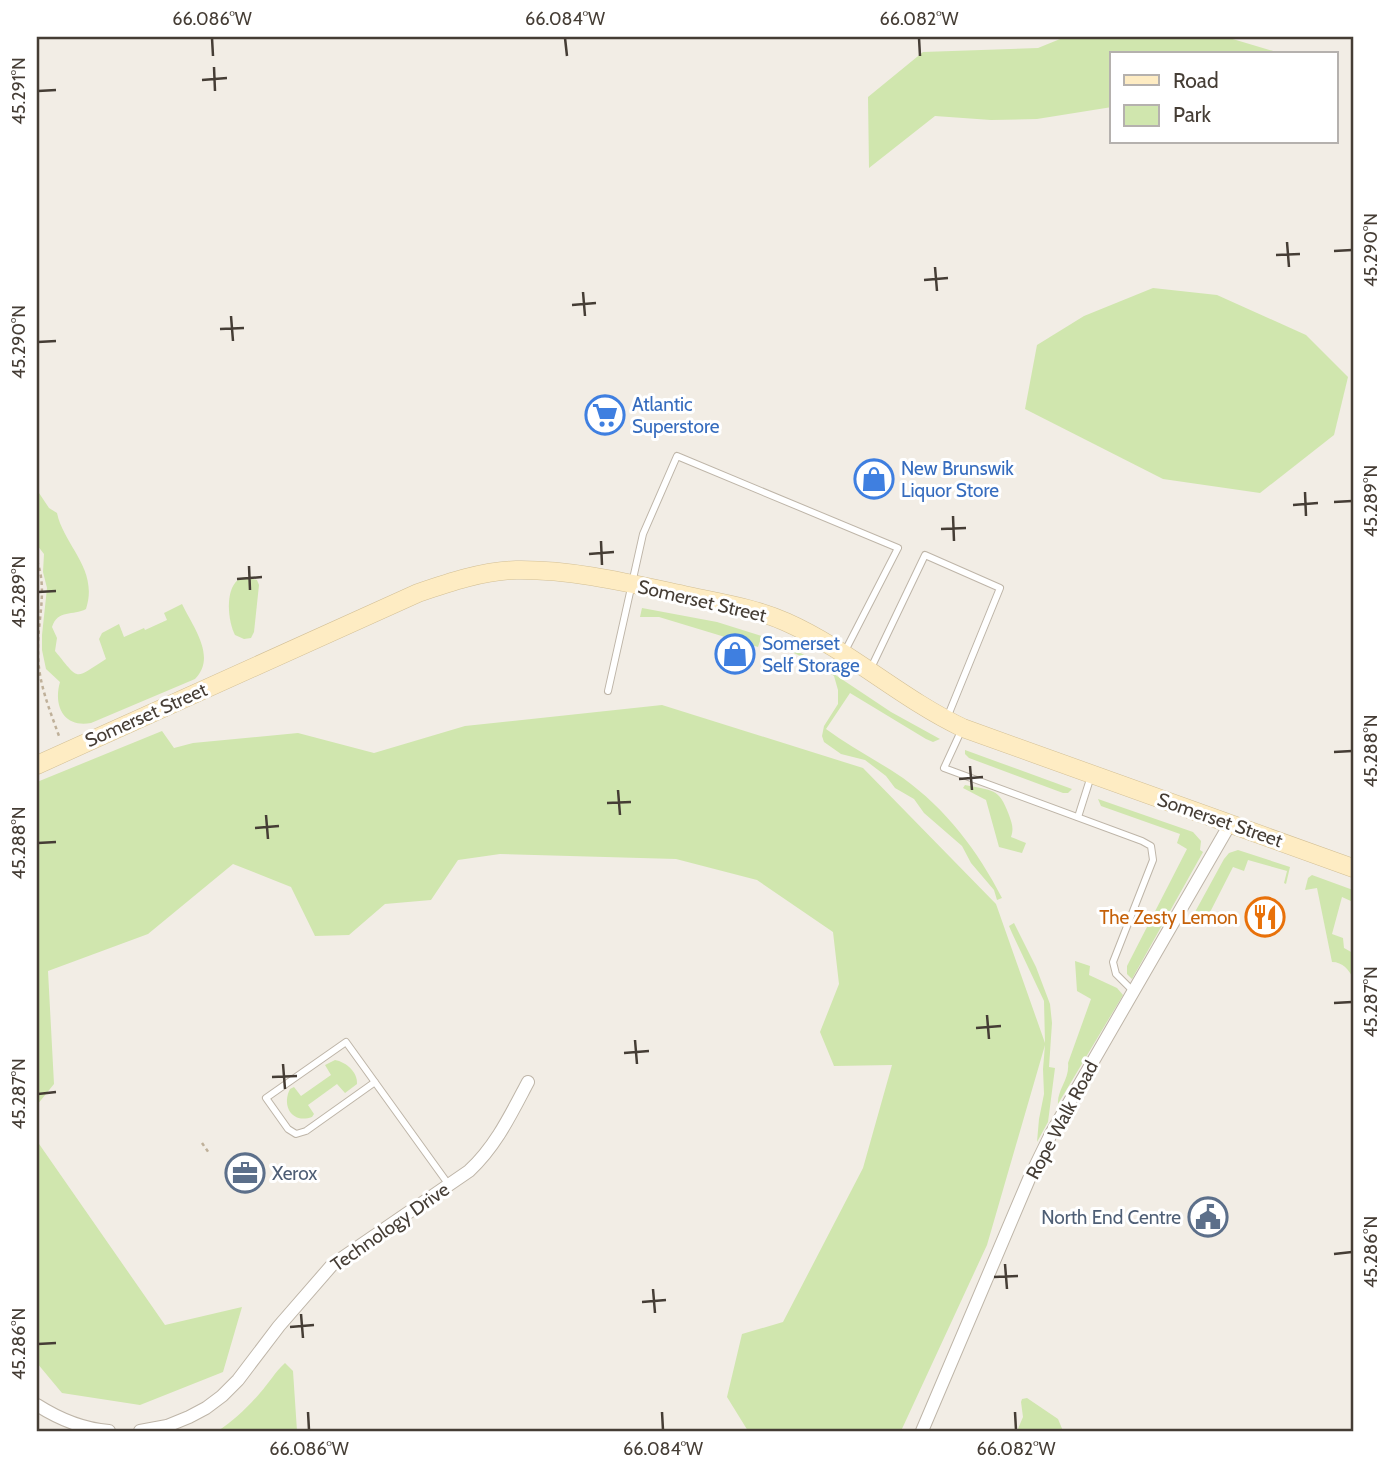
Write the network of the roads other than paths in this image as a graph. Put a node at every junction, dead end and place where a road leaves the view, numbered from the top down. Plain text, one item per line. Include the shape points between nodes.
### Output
1 (632, 585) junction
2 (844, 655) junction
3 (869, 672) junction
4 (608, 691) dead end
5 (955, 724) junction
6 (37, 765) edge
7 (1092, 774) junction
8 (1078, 817) junction
9 (1230, 824) junction
10 (1353, 868) edge
11 (1133, 991) junction
12 (375, 1082) junction
13 (528, 1082) dead end
14 (449, 1185) junction
15 (37, 1405) edge
16 (109, 1431) edge
17 (140, 1431) edge
18 (922, 1431) edge

1 - 2 main road, Somerset Street via 757,611
1 - 2 lane via 643,534 677,456 898,548
1 - 4 lane
1 - 6 main road, Somerset Street via 516,570 445,583
2 - 3 main road, Somerset Street
3 - 5 main road, Somerset Street
3 - 5 lane via 925,555 1000,588
5 - 7 main road, Somerset Street
5 - 8 lane via 944,768
7 - 8 lane
7 - 9 main road, Somerset Street
8 - 11 lane via 1142,841 1153,850 1113,962 1116,974
9 - 10 main road, Somerset Street
9 - 11 street, Rope Walk Road
11 - 18 street, Rope Walk Road via 1040,1156
12 - 12 lane via 346,1042 266,1098 288,1129 300,1133
12 - 14 lane
13 - 14 street, Technology Drive via 491,1149
14 - 17 street, Technology Drive via 332,1265 222,1396 189,1417
15 - 16 street via 93,1430

